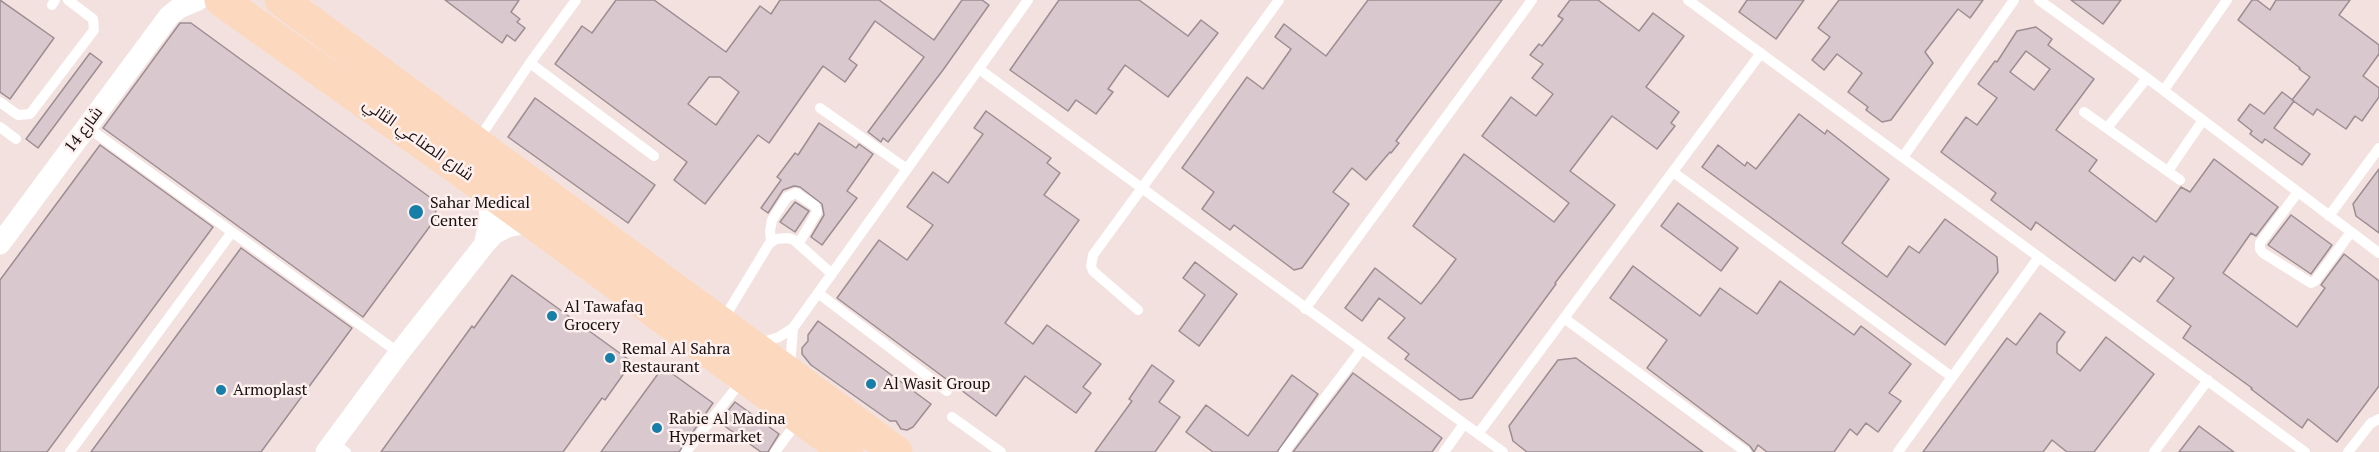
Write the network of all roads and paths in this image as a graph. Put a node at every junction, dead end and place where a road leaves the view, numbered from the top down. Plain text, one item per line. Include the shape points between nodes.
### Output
1 (68, 0) edge
2 (198, 0) edge
3 (221, 0) edge
4 (281, 0) edge
5 (576, 0) edge
6 (1028, 0) edge
7 (1279, 0) edge
8 (1532, 0) edge
9 (1688, 0) edge
10 (2014, 0) edge
11 (2039, 0) edge
12 (2227, 0) edge
13 (171, 8) edge
14 (1761, 53) junction
15 (530, 63) junction
16 (978, 69) junction
17 (2147, 78) junction
18 (2164, 90) junction
19 (0, 102) edge
20 (820, 108) dead end
21 (2084, 112) dead end
22 (2203, 120) junction
23 (0, 127) edge
24 (87, 127) junction
25 (2107, 128) junction
26 (16, 139) dead end
27 (476, 143) junction
28 (2379, 148) edge
29 (654, 156) dead end
30 (1903, 157) junction
31 (907, 169) junction
32 (2168, 171) junction
33 (1673, 172) junction
34 (2180, 180) dead end
35 (1140, 189) junction
36 (488, 190) junction
37 (2298, 192) junction
38 (2329, 216) junction
39 (537, 226) junction
40 (232, 232) junction
41 (2350, 232) junction
42 (771, 242) junction
43 (799, 243) junction
44 (0, 244) edge
45 (484, 245) junction
46 (2379, 253) edge
47 (2039, 257) junction
48 (832, 274) junction
49 (818, 293) junction
50 (1305, 309) junction
51 (1138, 310) dead end
52 (1564, 318) junction
53 (721, 324) junction
54 (793, 328) junction
55 (751, 345) junction
56 (1361, 350) junction
57 (399, 353) junction
58 (791, 374) junction
59 (745, 377) junction
60 (1952, 377) junction
61 (2208, 380) junction
62 (947, 391) dead end
63 (801, 417) junction
64 (952, 417) dead end
65 (2379, 419) edge
66 (1464, 424) junction
67 (1478, 434) junction
68 (335, 449) edge
69 (996, 451) edge
70 (70, 452) edge
71 (686, 452) edge
72 (775, 452) edge
73 (847, 452) edge
74 (896, 452) edge
75 (1284, 452) edge
76 (1444, 452) edge
77 (1503, 452) edge
78 (1746, 452) edge
79 (1899, 452) edge
80 (2154, 452) edge
81 (2306, 452) edge
82 (2348, 452) edge

1 - 19 lane via 93,19 94,30 30,114 18,115
2 - 13 street, شارع 14
3 - 36 main road, شارع الصناعي الثاني
4 - 27 main road, شارع الصناعي الثاني
5 - 15 lane
6 - 16 lane
7 - 35 lane
8 - 50 lane
9 - 14 lane
10 - 30 lane
11 - 17 lane
12 - 18 lane
13 - 24 street, شارع 14
14 - 30 lane
14 - 33 lane
15 - 27 lane
15 - 29 lane
16 - 31 lane
16 - 35 lane
17 - 18 lane
17 - 25 lane
18 - 22 lane
20 - 31 lane
21 - 25 lane
22 - 32 lane
22 - 37 lane
23 - 26 lane
24 - 40 lane
24 - 44 street, شارع 14
25 - 32 lane
27 - 53 main road, شارع الصناعي الثاني
28 - 38 lane
30 - 47 lane
31 - 48 lane
32 - 34 lane
33 - 52 lane
33 - 60 lane
35 - 50 lane
35 - 51 lane via 1093,255 1091,266 1097,276
36 - 39 main road, شارع الصناعي الثاني
36 - 45 street via 490,219
37 - 38 lane
37 - 41 lane via 2260,243 2264,253 2311,283
38 - 41 lane
39 - 45 street via 507,227
39 - 59 main road, شارع الصناعي الثاني
40 - 57 lane
40 - 70 lane
41 - 46 lane
42 - 43 lane via 782,237
42 - 43 lane via 772,220 787,197 796,194 815,206 817,212
42 - 53 lane
43 - 48 lane
45 - 57 street
47 - 60 lane
47 - 61 lane
48 - 49 lane
49 - 54 lane
49 - 62 lane
50 - 56 lane
52 - 67 lane
52 - 78 lane
53 - 55 main road, شارع الصناعي الثاني
54 - 55 lane
54 - 58 lane
55 - 58 main road, شارع الصناعي الثاني
56 - 66 lane
56 - 75 lane
57 - 68 street
58 - 74 main road, شارع الصناعي الثاني
59 - 63 main road, شارع الصناعي الثاني
59 - 71 lane
60 - 79 lane
61 - 80 lane
61 - 81 lane
63 - 72 lane
63 - 73 main road, شارع الصناعي الثاني
64 - 69 lane
65 - 82 lane via 2371,423
66 - 67 lane
66 - 76 lane
67 - 77 lane

